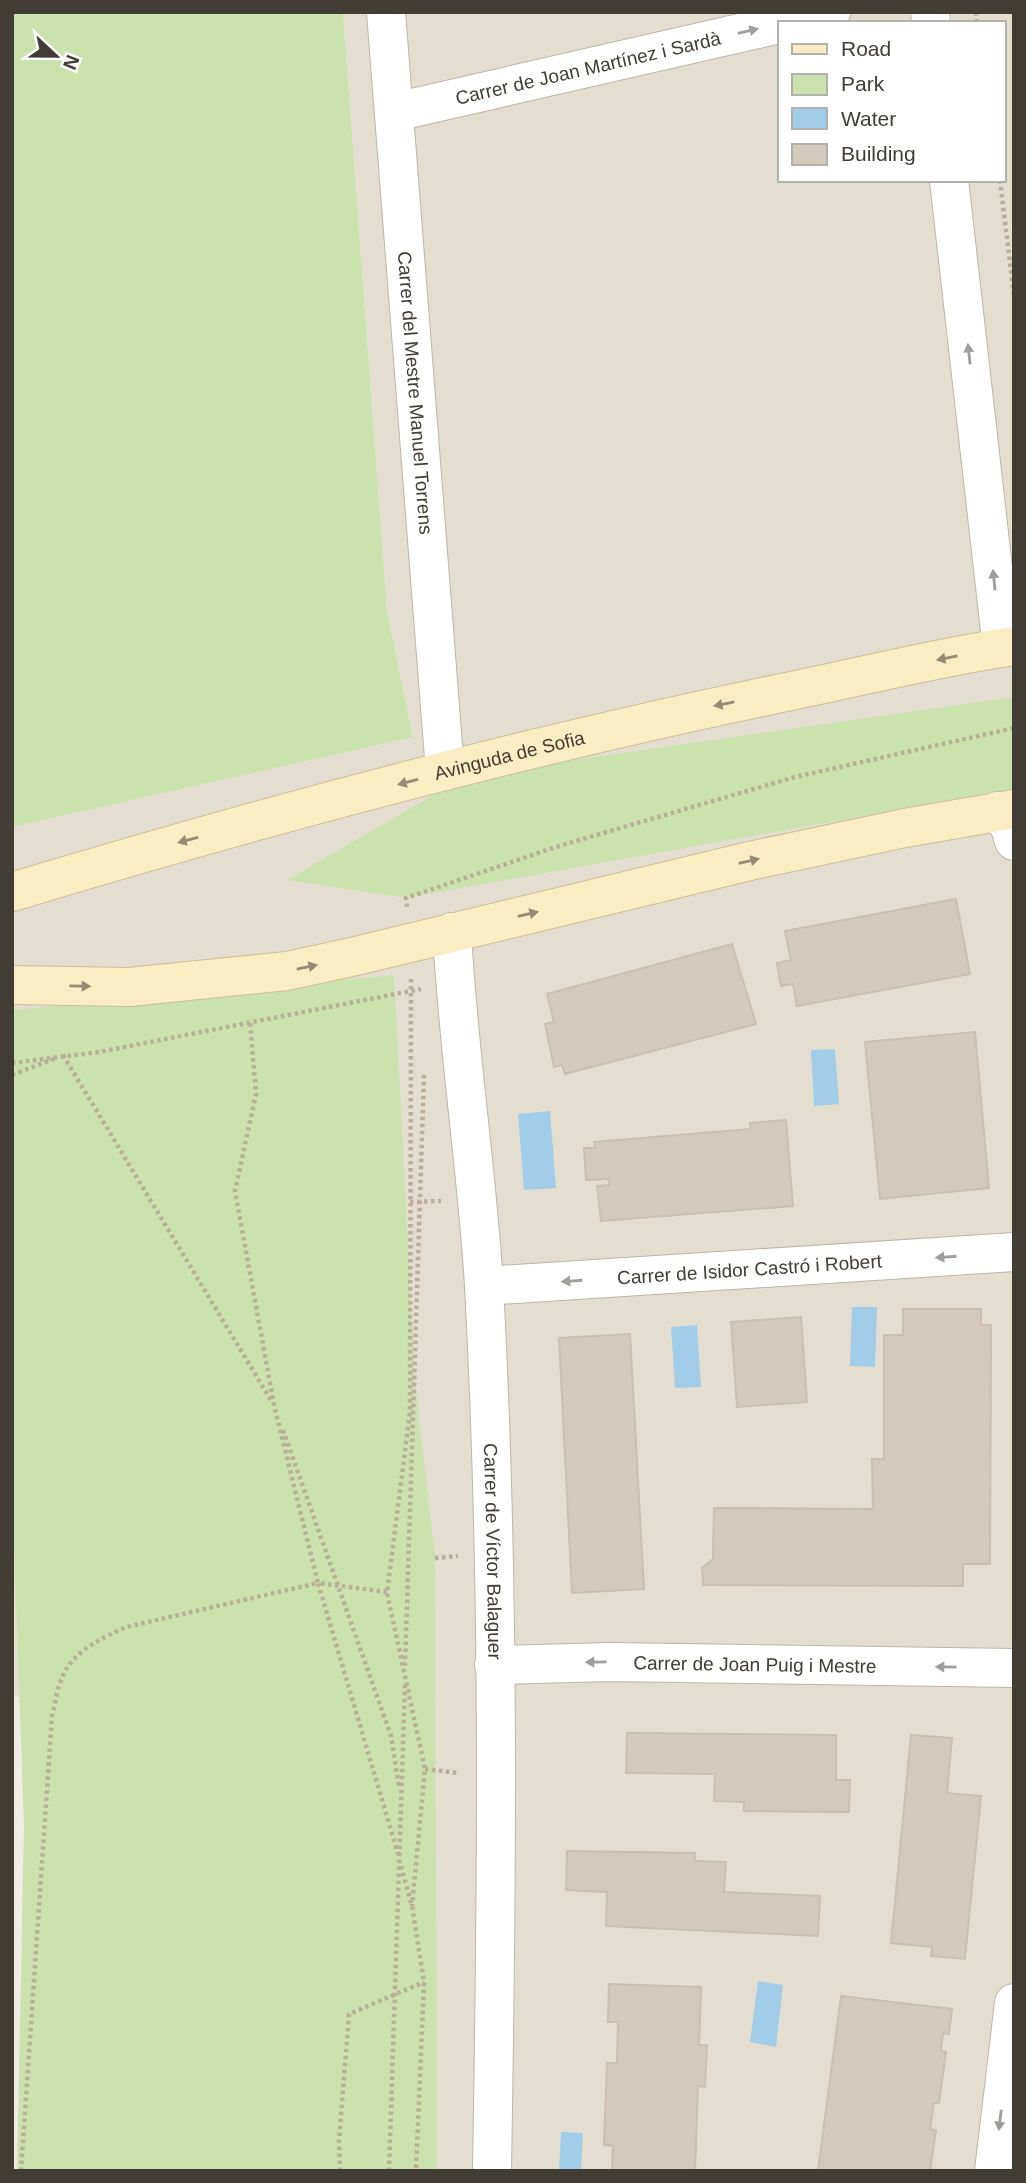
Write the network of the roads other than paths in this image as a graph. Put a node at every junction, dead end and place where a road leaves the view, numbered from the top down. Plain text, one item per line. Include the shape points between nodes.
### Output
1 (386, 12) edge
2 (831, 12) edge
3 (793, 21) edge
4 (778, 24) edge
5 (395, 112) junction
6 (949, 182) edge
7 (1008, 647) edge
8 (445, 771) junction
9 (1008, 820) edge
10 (12, 892) edge
11 (452, 932) junction
12 (12, 985) edge
13 (1014, 1252) edge
14 (484, 1286) junction
15 (494, 1665) junction
16 (1014, 1668) edge
17 (1014, 2003) edge
18 (492, 2171) edge
19 (994, 2171) edge

1 - 5 street, Carrer del Mestre Manuel Torrens
2 - 3 street
5 -> 4 street, Carrer de Joan Martínez i Sardà
5 - 8 street, Carrer del Mestre Manuel Torrens
7 -> 6 street
7 -> 8 street, Avinguda de Sofia via 700,709
8 -> 10 street, Avinguda de Sofia
11 -> 9 street via 905,828
12 -> 11 street via 129,987 287,971
11 - 14 street, Carrer de Víctor Balaguer
13 -> 14 street, Carrer de Isidor Castró i Robert
14 - 15 street, Carrer de Víctor Balaguer
16 -> 15 street, Carrer de Joan Puig i Mestre via 610,1662
15 - 18 street, Carrer de Víctor Balaguer
17 -> 19 street

